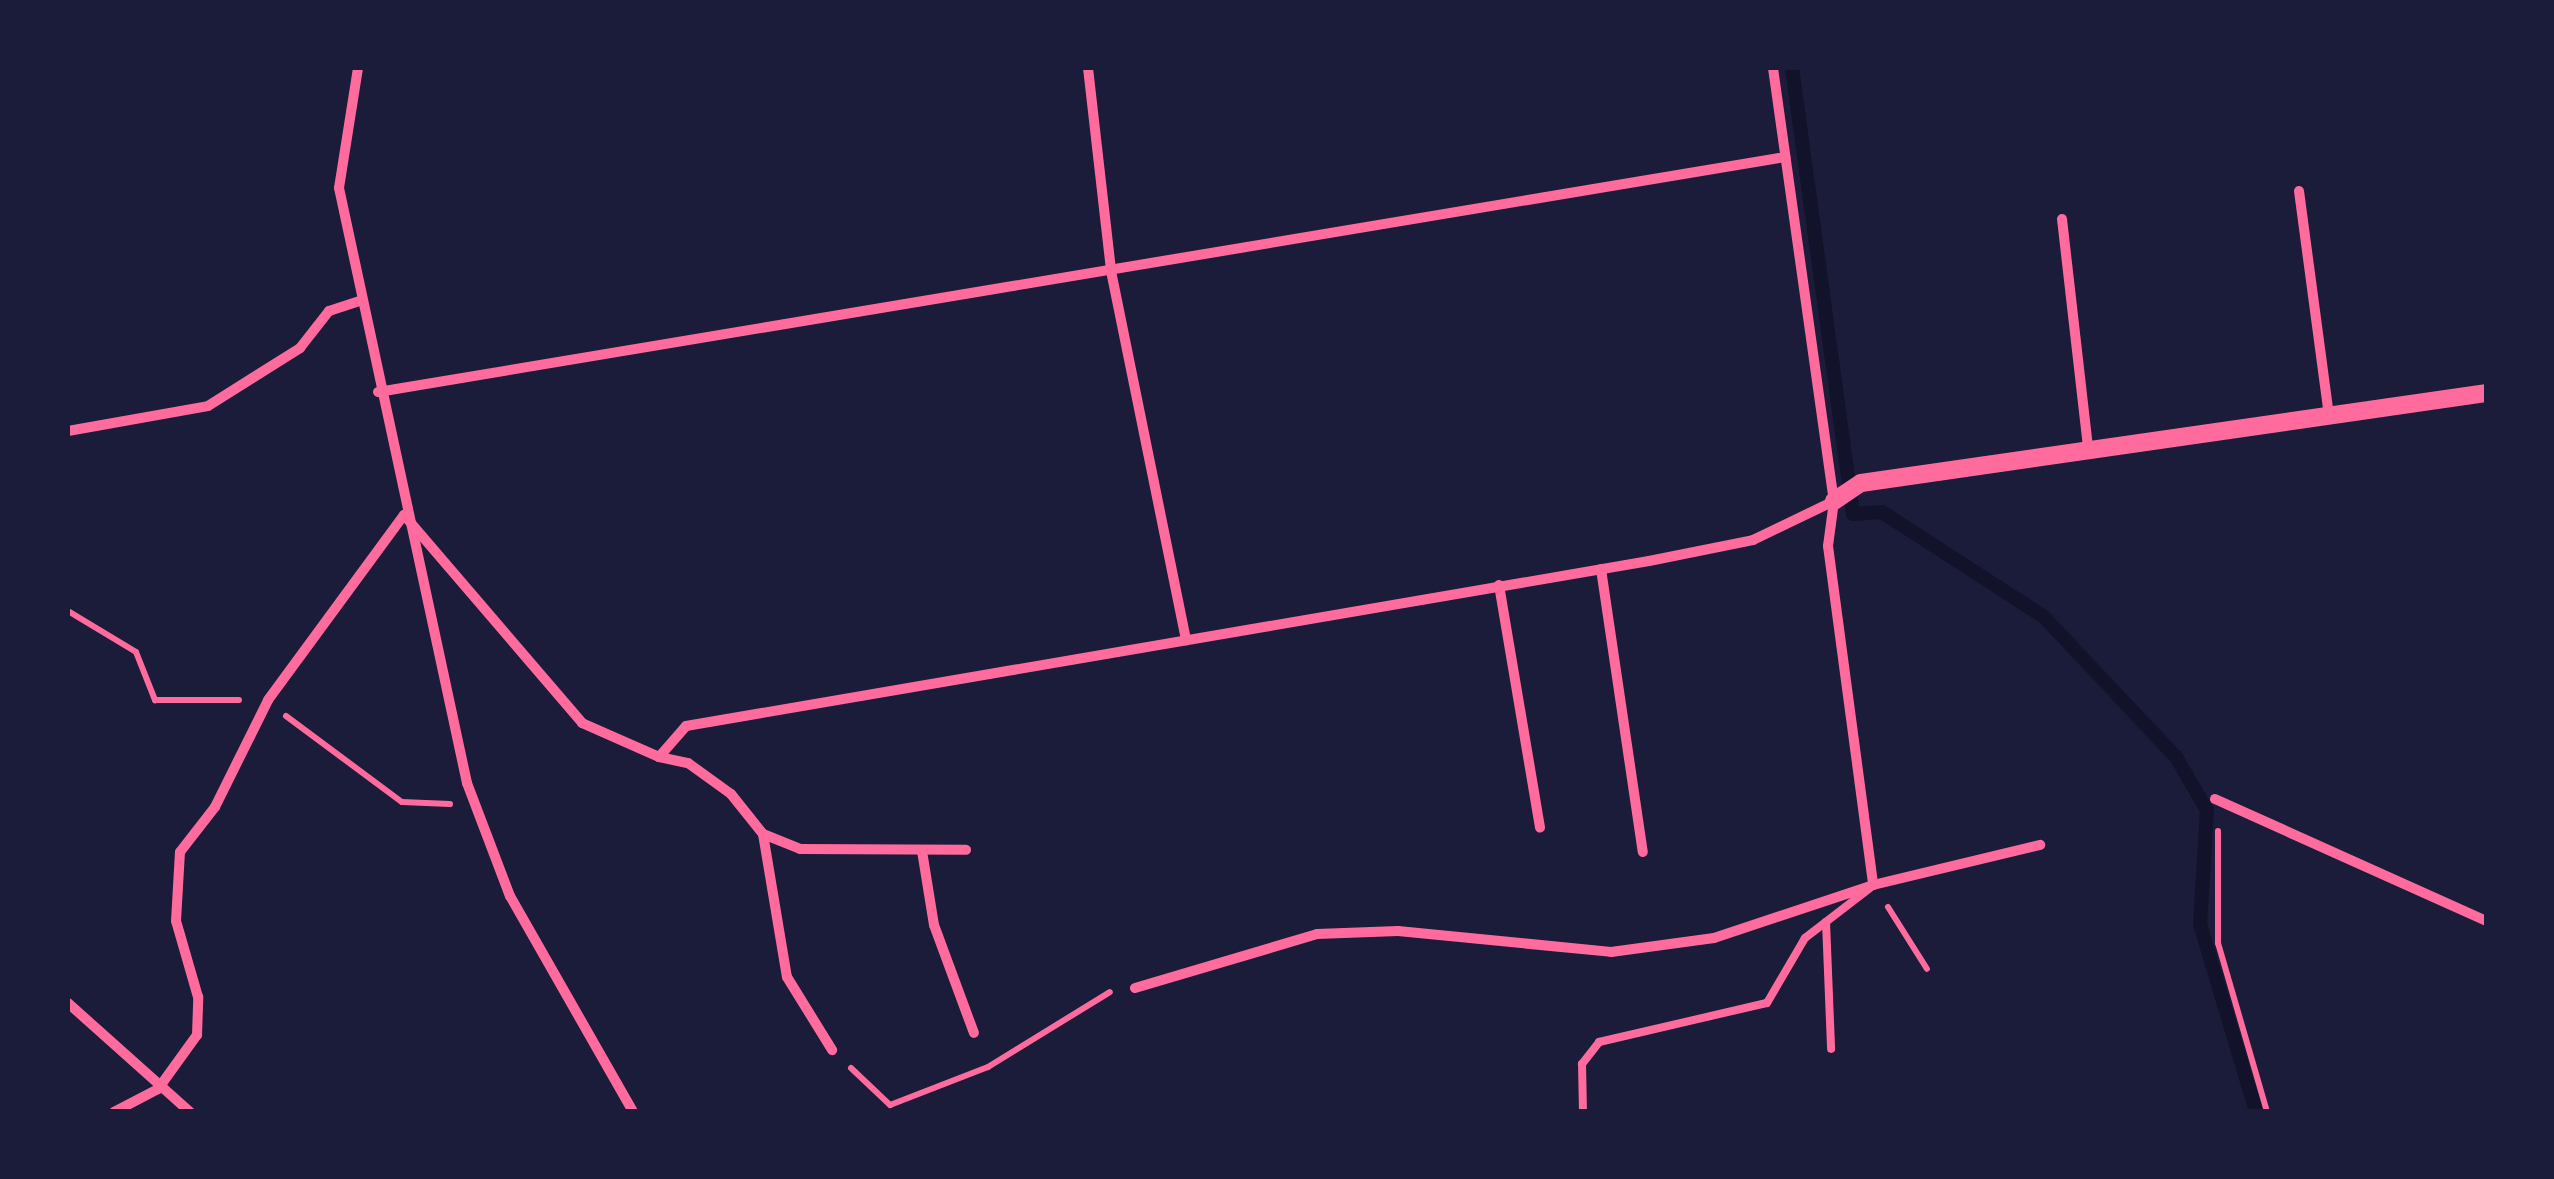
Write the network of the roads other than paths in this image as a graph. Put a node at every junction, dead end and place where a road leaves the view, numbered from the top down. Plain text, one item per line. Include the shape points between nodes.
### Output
1 (358, 68) edge
2 (1088, 68) edge
3 (1773, 68) edge
4 (1786, 157) junction
5 (2298, 190) dead end
6 (2062, 219) dead end
7 (1111, 272) junction
8 (360, 300) junction
9 (378, 392) junction
10 (2486, 393) edge
11 (2329, 416) junction
12 (68, 431) edge
13 (2088, 447) junction
14 (1834, 501) junction
15 (404, 515) junction
16 (1601, 569) junction
17 (1499, 585) junction
18 (1186, 640) junction
19 (659, 757) junction
20 (2214, 799) road end
21 (1540, 828) dead end
22 (764, 834) junction
23 (2040, 845) dead end
24 (966, 850) dead end
25 (922, 851) junction
26 (1643, 852) dead end
27 (1873, 885) junction
28 (2486, 921) edge
29 (1826, 922) junction
30 (1135, 988) dead end
31 (68, 1003) edge
32 (974, 1033) dead end
33 (1831, 1049) dead end
34 (832, 1050) dead end
35 (158, 1089) junction
36 (114, 1112) edge
37 (190, 1112) edge
38 (633, 1112) edge
39 (1582, 1112) edge

1 - 8 street via 339,188
2 - 7 street
3 - 4 street
4 - 7 street
4 - 14 street
5 - 11 street
6 - 13 street
7 - 9 street
7 - 18 street
8 - 9 street
8 - 12 street via 329,311 300,348 208,406
9 - 15 street
10 - 11 street
11 - 13 street
13 - 14 street via 1860,483
14 - 16 street via 1753,540
14 - 27 street via 1828,546
15 - 19 street via 582,723
15 - 35 street via 268,700 215,807 180,852 176,921 198,998 198,1034
15 - 38 street via 476,804 510,896
16 - 17 street
16 - 26 street
17 - 18 street
17 - 21 street
18 - 19 street via 686,726
19 - 22 street via 688,763 731,794
20 - 28 street
22 - 25 street via 842,854
22 - 34 street via 787,977
23 - 27 street
24 - 25 street
25 - 32 street via 934,924
27 - 29 lane
27 - 30 street via 1714,938 1611,952 1398,931 1316,934
29 - 33 lane
29 - 39 lane via 1805,938 1767,1003 1599,1042 1582,1064
31 - 35 street
35 - 36 street
35 - 37 street

